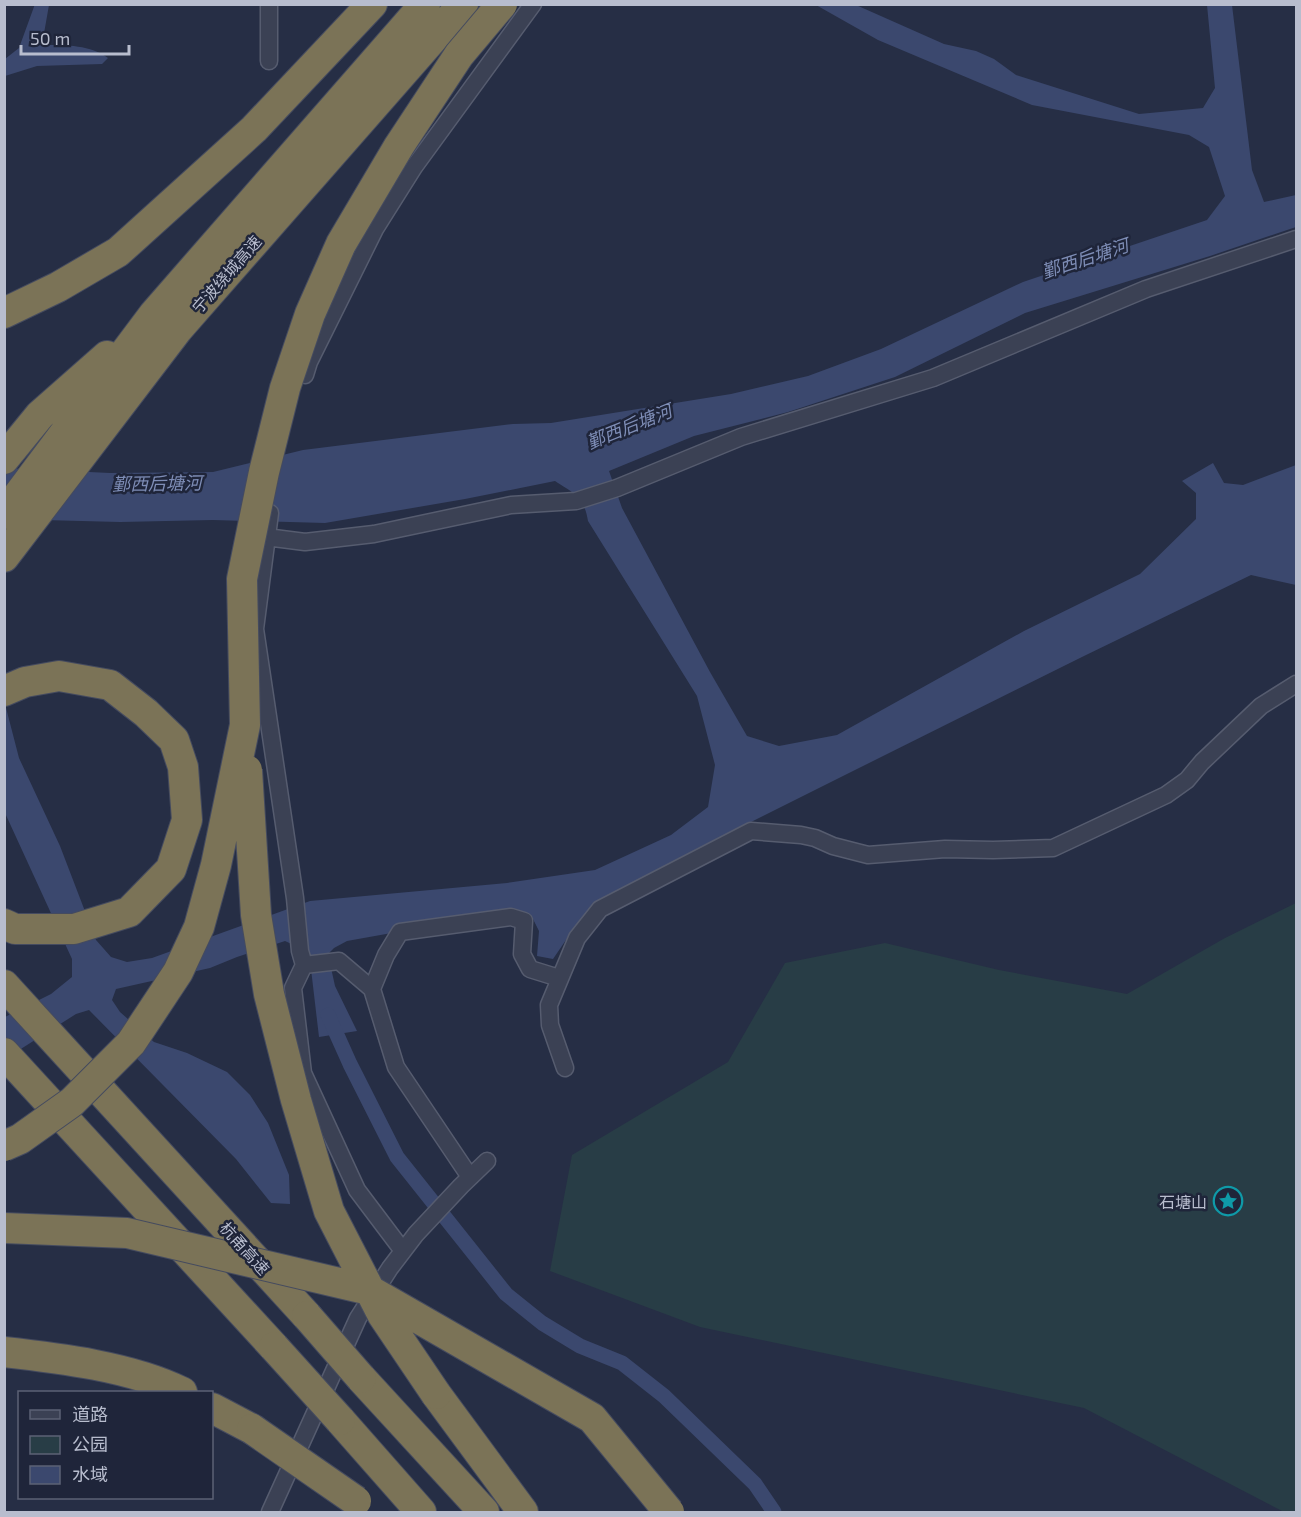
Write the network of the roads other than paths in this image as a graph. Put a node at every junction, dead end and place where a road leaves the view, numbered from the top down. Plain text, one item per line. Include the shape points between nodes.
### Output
1 (269, 4) edge
2 (372, 4) edge
3 (425, 4) edge
4 (464, 4) edge
5 (502, 4) edge
6 (533, 4) edge
7 (269, 61) dead end
8 (1296, 239) edge
9 (4, 313) edge
10 (154, 314) junction
11 (4, 459) edge
12 (4, 514) edge
13 (266, 537) junction
14 (4, 557) edge
15 (1296, 684) edge
16 (4, 691) edge
17 (245, 725) junction
18 (4, 924) edge
19 (302, 958) junction
20 (559, 978) junction
21 (4, 985) edge
22 (372, 989) junction
23 (4, 1053) edge
24 (565, 1068) dead end
25 (4, 1146) edge
26 (487, 1161) dead end
27 (465, 1181) junction
28 (4, 1228) edge
29 (403, 1251) junction
30 (4, 1352) edge
31 (180, 1391) edge
32 (213, 1409) edge
33 (363, 1507) edge
34 (270, 1512) edge
35 (421, 1512) edge
36 (484, 1512) edge
37 (523, 1512) edge
38 (669, 1512) edge

1 - 7 street
2 - 9 highway via 254,129 118,252
3 - 10 highway, 宁波绕城高速
4 - 14 highway, 宁波绕城高速 via 178,329
5 - 17 highway, bridge via 459,55 399,146 341,244 310,314 285,388 242,579
6 - 13 street via 414,167 375,230 309,362 280,455
8 - 13 street via 1146,289 933,378 741,436 576,501 511,505 374,534 305,542
10 - 11 highway via 40,416
10 - 12 highway, 宁波绕城高速
13 - 19 street via 255,629
15 - 20 street via 1261,705 1166,795 1053,848 945,849 867,855 801,835 751,831 600,909 577,938
16 - 18 highway via 25,682 59,676 110,685 174,740 183,768 187,820 171,869 129,912 74,929 15,929
17 - 25 highway, bridge via 216,865 199,927 178,972 131,1043 72,1101
17 - 37 highway, bridge via 256,915 269,994 329,1211 382,1314
19 - 22 street via 339,961
19 - 29 street via 293,988 303,1072 357,1191
20 - 22 street via 530,969 522,954 524,921 511,917 400,932
20 - 24 street via 549,1005 550,1025
21 - 36 highway, 杭甬高速, bridge
22 - 27 street via 396,1067
23 - 35 highway, bridge
26 - 27 street
27 - 29 street
28 - 38 highway, bridge via 127,1233 369,1290 592,1418
29 - 34 street via 358,1318
30 - 31 highway via 60,1358 119,1371
32 - 33 highway, bridge via 252,1429

